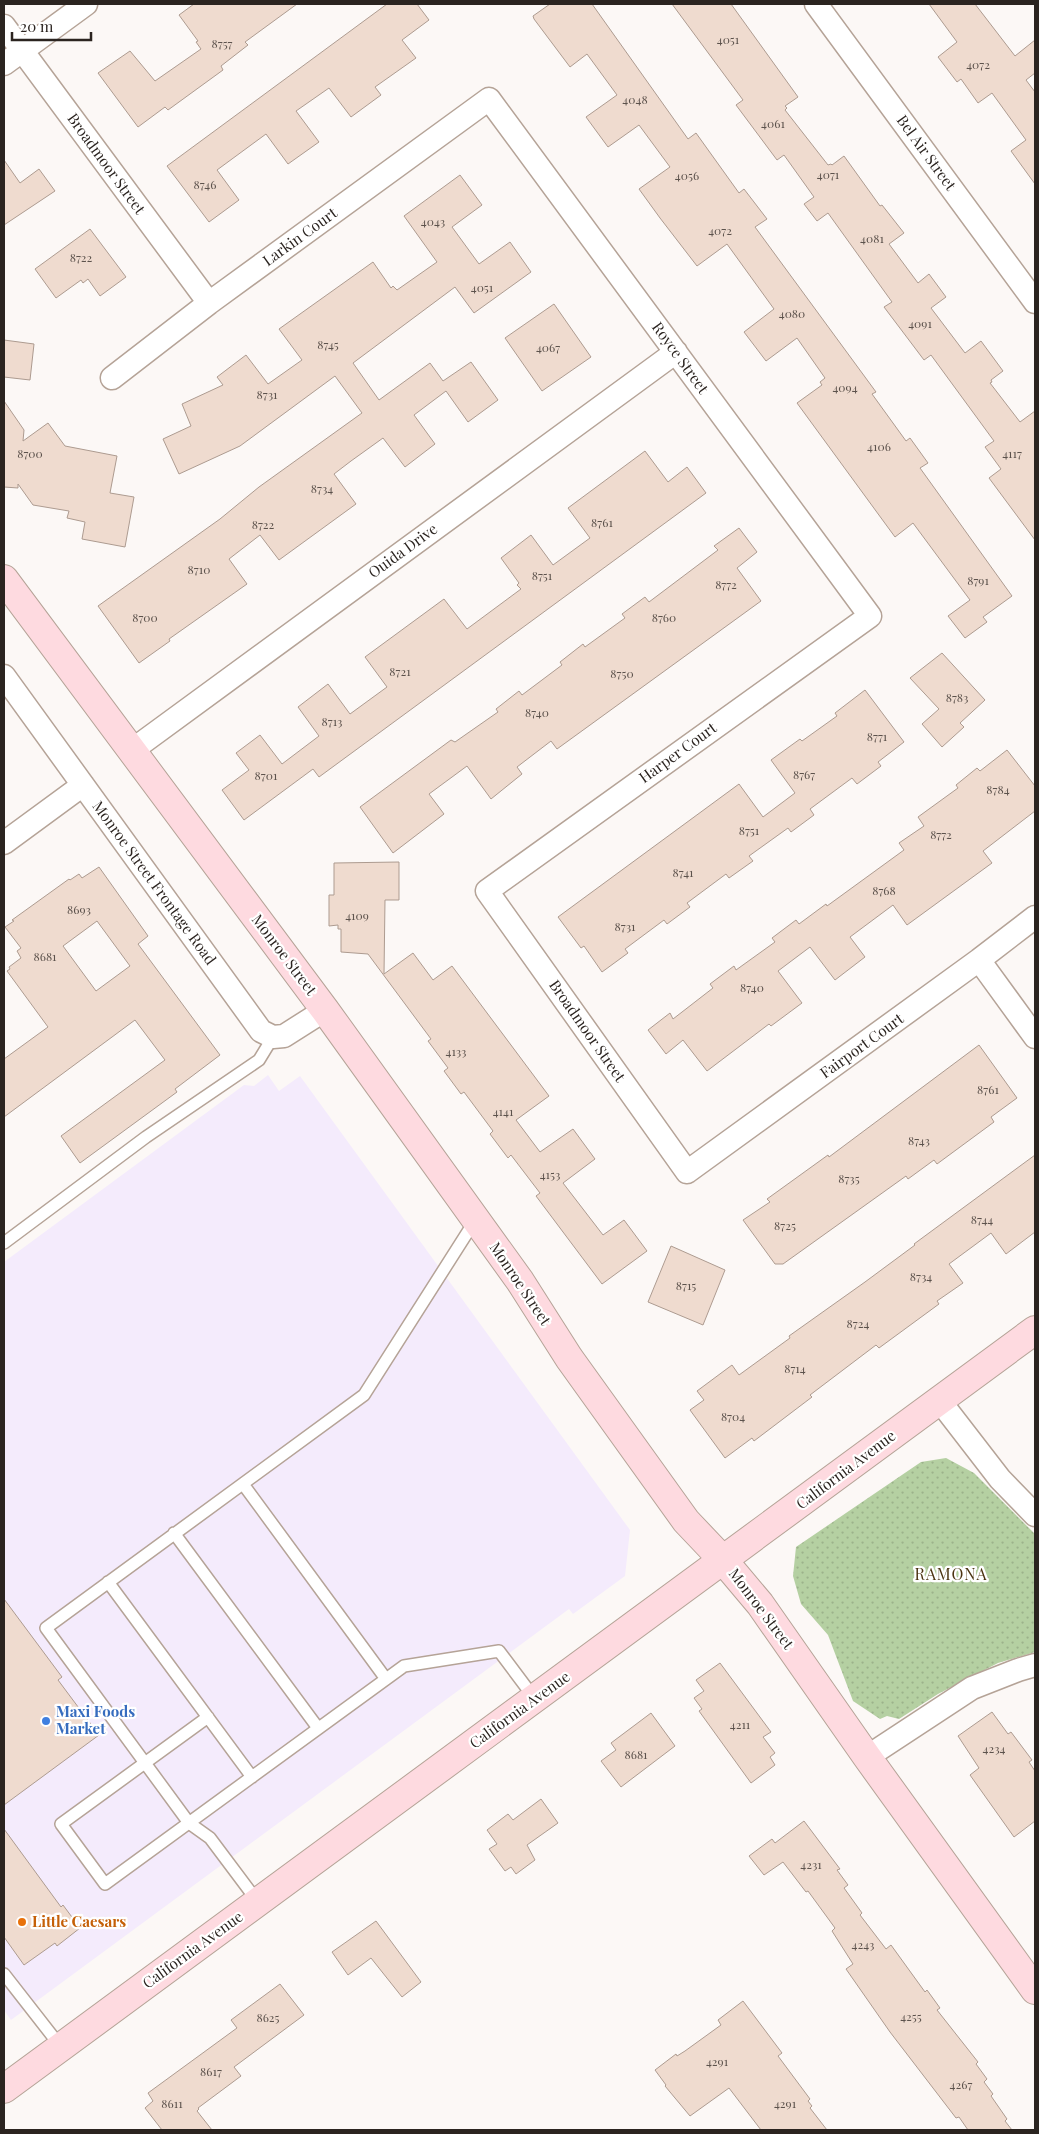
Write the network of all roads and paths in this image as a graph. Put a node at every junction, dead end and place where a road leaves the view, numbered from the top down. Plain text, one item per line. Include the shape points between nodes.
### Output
1 (86, 4) edge
2 (816, 4) edge
3 (4, 26) edge
4 (22, 50) junction
5 (4, 64) edge
6 (489, 100) joint
7 (1035, 302) edge
8 (209, 303) junction
9 (676, 352) junction
10 (112, 378) dead end
11 (4, 579) edge
12 (870, 616) joint
13 (4, 676) edge
14 (131, 751) junction
15 (84, 785) junction
16 (4, 843) edge
17 (487, 891) joint
18 (1035, 917) edge
19 (979, 960) junction
20 (325, 1010) junction
21 (273, 1037) junction
22 (1035, 1037) edge
23 (687, 1172) joint
24 (476, 1219) junction
25 (4, 1243) edge
26 (1035, 1330) edge
27 (939, 1400) junction
28 (242, 1484) junction
29 (1035, 1516) edge
30 (174, 1533) junction
31 (723, 1560) junction
32 (108, 1582) junction
33 (1035, 1665) edge
34 (386, 1679) junction
35 (535, 1699) junction
36 (208, 1717) junction
37 (318, 1728) junction
38 (867, 1757) junction
39 (145, 1763) junction
40 (252, 1777) junction
41 (189, 1822) junction
42 (258, 1902) junction
43 (4, 1974) edge
44 (1035, 1990) edge
45 (61, 2047) junction
46 (4, 2089) edge

1 - 4 street
2 - 7 street, Bel Air Street
3 - 4 street, Broadmoor Street
4 - 5 street
4 - 8 street, Broadmoor Street
6 - 8 street, Larkin Court
6 - 9 street, Royce Street
8 - 10 street, Larkin Court
9 - 12 street, Royce Street
9 - 14 street, Ouida Drive
11 - 14 main road, Monroe Street
12 - 17 street, Harper Court
13 - 15 street, Monroe Street Frontage Road
14 - 20 main road, Monroe Street
15 - 16 street
15 - 21 street, Monroe Street Frontage Road via 261,1031
17 - 23 street, Broadmoor Street
18 - 19 street, Fairport Court
19 - 22 street
19 - 23 street, Fairport Court
20 - 21 street via 284,1036
20 - 24 main road, Monroe Street
21 - 25 lane via 259,1060 146,1137
24 - 28 lane via 364,1395
24 - 31 main road, Monroe Street via 569,1358 686,1520
26 - 27 main road, California Avenue
27 - 29 street via 1000,1480
27 - 31 main road, California Avenue
28 - 30 lane
28 - 34 lane
30 - 32 lane
30 - 37 lane
31 - 35 main road, California Avenue
31 - 38 main road, Monroe Street via 760,1604
32 - 36 lane
32 - 39 lane via 46,1628
33 - 38 street via 972,1688
34 - 35 lane via 404,1666 499,1651
34 - 37 lane
35 - 42 main road, California Avenue
36 - 39 lane
36 - 40 lane
37 - 40 lane
38 - 44 main road, Monroe Street
39 - 41 lane
39 - 41 lane via 61,1824 105,1884
40 - 41 lane
41 - 42 lane via 210,1838
42 - 45 main road, California Avenue
43 - 45 lane
45 - 46 main road, California Avenue

